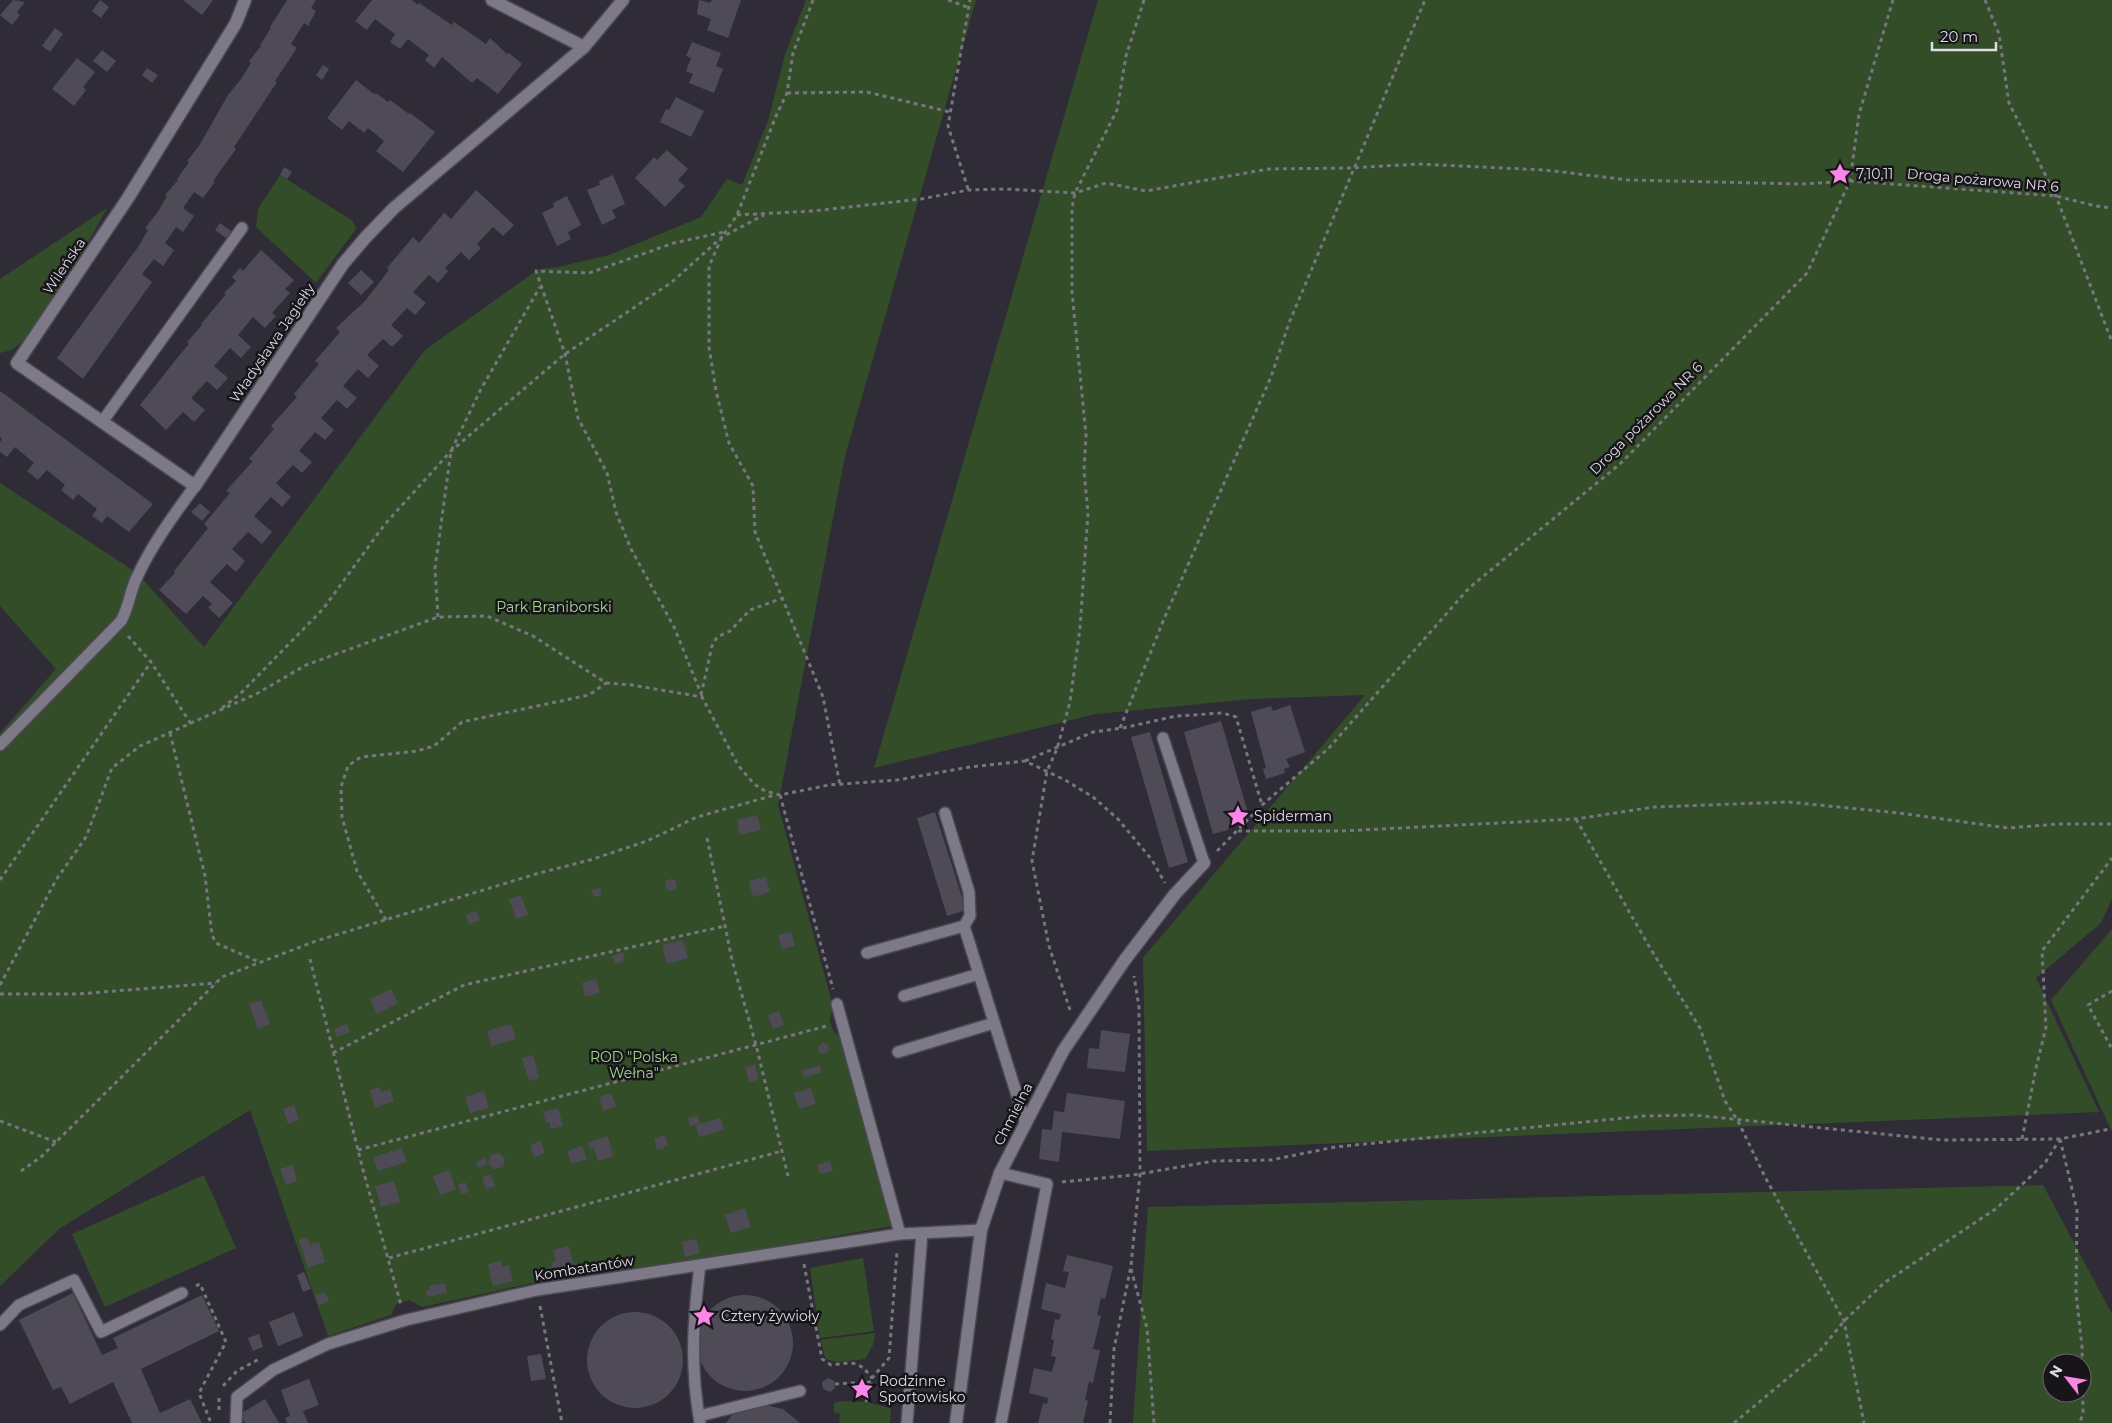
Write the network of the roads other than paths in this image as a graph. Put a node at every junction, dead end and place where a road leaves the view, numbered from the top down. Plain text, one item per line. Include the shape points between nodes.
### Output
1 (245, 0) edge
2 (492, 0) edge
3 (623, 0) edge
4 (584, 48) junction
5 (242, 228) dead end
6 (102, 422) junction
7 (195, 486) junction
8 (1163, 738) dead end
9 (0, 745) edge
10 (945, 814) dead end
11 (1204, 863) joint
12 (964, 926) junction
13 (867, 953) dead end
14 (979, 974) junction
15 (904, 996) dead end
16 (837, 1004) road end
17 (994, 1023) junction
18 (898, 1052) dead end
19 (1025, 1121) junction
20 (1000, 1173) junction
21 (981, 1230) junction
22 (922, 1233) junction
23 (900, 1234) junction
24 (700, 1265) junction
25 (182, 1293) road end
26 (0, 1325) edge
27 (800, 1391) dead end
28 (700, 1420) edge
29 (236, 1423) edge
30 (907, 1423) edge
31 (956, 1423) edge
32 (1002, 1423) edge

1 - 6 street, Wileńska via 236,23 133,190 17,363
2 - 4 street
3 - 4 street, Władysława Jagiełły
4 - 7 street, Władysława Jagiełły via 394,208 366,236 343,264
5 - 6 lane
6 - 7 street, Wileńska
7 - 9 lane, Władysława Jagiełły via 152,546 136,579 127,610 117,624
8 - 11 lane
10 - 12 lane via 969,892 970,916
11 - 19 street, Chmielna via 1175,894 1124,961 1062,1051
12 - 13 lane
12 - 14 lane
14 - 15 lane
14 - 17 lane
16 - 23 lane
17 - 18 lane
17 - 19 lane
19 - 20 street, Chmielna
20 - 21 street, Chmielna
20 - 32 lane via 1047,1184
21 - 22 lane, Kombatantów
21 - 31 street, Chmielna
22 - 23 lane, Kombatantów
22 - 30 lane
23 - 24 lane, Kombatantów
24 - 28 lane via 692,1326 694,1386
24 - 29 lane, Kombatantów via 537,1290 406,1320 328,1344 273,1370 237,1397
25 - 26 lane via 101,1332 74,1280 19,1305
27 - 28 lane

